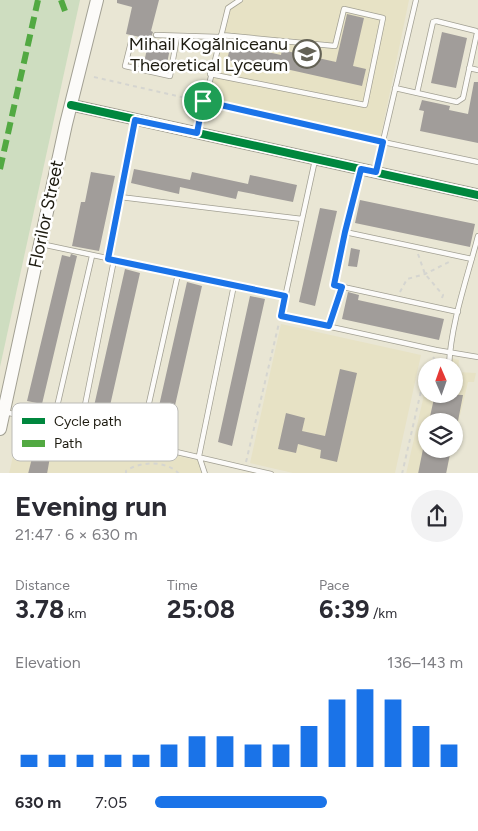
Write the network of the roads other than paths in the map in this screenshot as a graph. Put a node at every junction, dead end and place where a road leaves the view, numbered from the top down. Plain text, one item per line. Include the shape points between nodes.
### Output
1 (97, 0) edge
2 (240, 0) edge
3 (416, 0) edge
4 (156, 35) dead end
5 (221, 36) junction
6 (177, 37) junction
7 (131, 42) dead end
8 (469, 68) junction
9 (478, 70) edge
10 (210, 74) junction
11 (395, 88) junction
12 (417, 93) junction
13 (71, 105) junction
14 (135, 120) junction
15 (197, 133) junction
16 (383, 142) junction
17 (315, 159) junction
18 (478, 162) edge
19 (361, 169) junction
20 (376, 172) junction
21 (478, 195) edge
22 (120, 197) junction
23 (302, 220) junction
24 (345, 232) junction
25 (478, 236) edge
26 (40, 244) junction
27 (92, 256) junction
28 (108, 259) junction
29 (114, 260) junction
30 (472, 260) junction
31 (178, 274) junction
32 (234, 285) junction
33 (285, 296) junction
34 (458, 312) junction
35 (449, 353) junction
36 (478, 357) edge
37 (449, 358) edge
38 (58, 403) edge
39 (85, 403) edge
40 (149, 403) edge
41 (4, 412) junction
42 (12, 414) edge
43 (0, 429) edge
44 (178, 451) edge
45 (200, 456) junction
46 (252, 468) junction
47 (205, 473) edge
48 (255, 473) edge
49 (268, 473) edge

1 - 13 main road, Florilor Street
2 - 5 lane via 228,8
3 - 11 lane
4 - 6 lane
5 - 6 lane
5 - 10 lane
5 - 10 lane via 335,46 344,10 383,18 365,105
6 - 7 lane via 170,76 125,66
8 - 9 lane
8 - 12 lane via 460,101
8 - 12 lane via 476,31 433,22
10 - 15 lane
11 - 12 lane
11 - 16 lane
13 - 14 street
13 - 26 main road, Florilor Street
14 - 15 street
14 - 22 lane
15 - 17 street
16 - 18 lane
16 - 20 lane
17 - 19 street
17 - 23 lane
19 - 20 street
19 - 24 lane
20 - 21 street
22 - 23 lane
22 - 28 lane
23 - 33 lane
24 - 30 lane
24 - 34 lane via 334,285
25 - 30 lane
26 - 27 lane
26 - 41 main road, Florilor Street
27 - 28 lane
27 - 38 lane
28 - 29 lane
29 - 31 lane
29 - 39 lane
30 - 34 lane
31 - 32 lane
31 - 40 lane
32 - 33 lane
32 - 45 lane
33 - 35 lane via 281,316
34 - 35 lane
35 - 36 lane
35 - 37 lane
41 - 42 lane
41 - 43 main road, Florilor Street
44 - 45 lane
45 - 46 lane
45 - 47 lane
46 - 48 lane
46 - 49 lane

